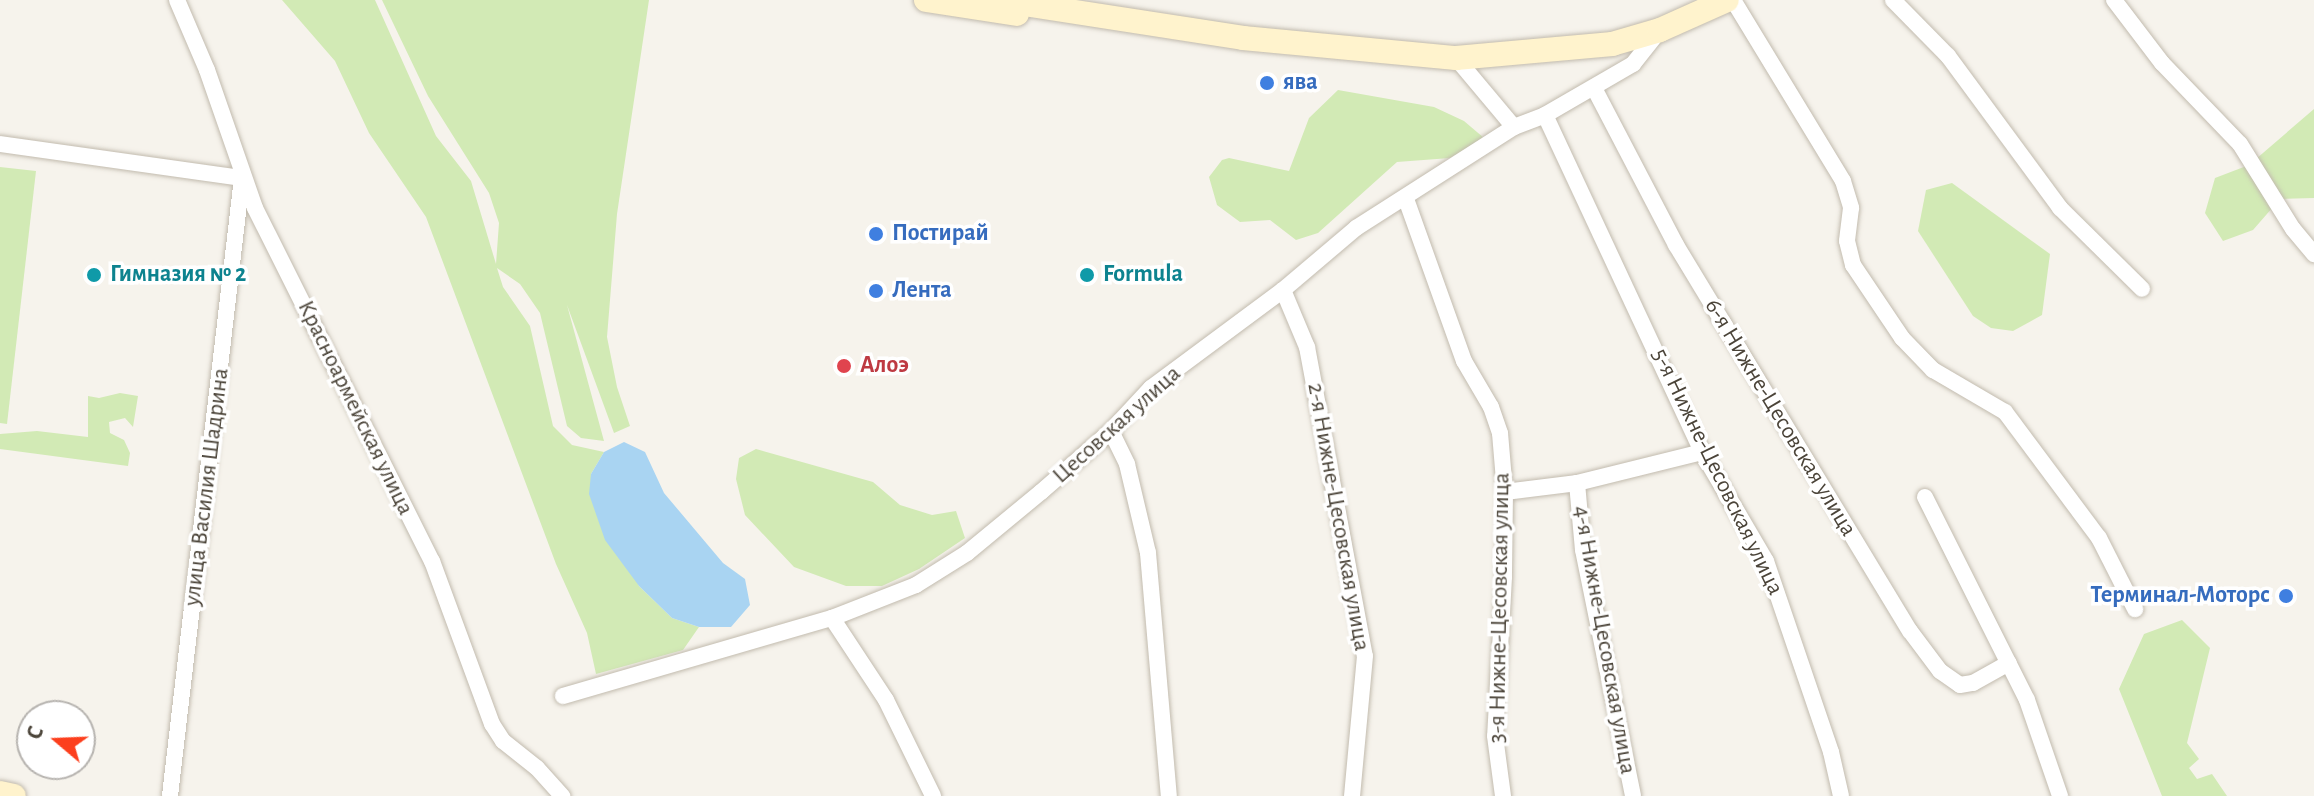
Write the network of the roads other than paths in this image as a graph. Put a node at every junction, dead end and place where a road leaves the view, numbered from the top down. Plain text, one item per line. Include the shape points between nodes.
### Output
1 (177, 0) edge
2 (926, 0) edge
3 (998, 0) edge
4 (1727, 0) edge
5 (1733, 0) edge
6 (1893, 0) edge
7 (2114, 0) edge
8 (1700, 7) edge
9 (1660, 30) junction
10 (1414, 56) junction
11 (1456, 58) junction
12 (1594, 88) junction
13 (1545, 115) junction
14 (1514, 127) junction
15 (0, 144) edge
16 (242, 178) junction
17 (1406, 199) junction
18 (2314, 254) edge
19 (2142, 289) dead end
20 (1283, 290) junction
21 (1111, 431) junction
22 (1702, 452) junction
23 (1577, 483) junction
24 (1505, 492) junction
25 (1925, 497) dead end
26 (2135, 609) dead end
27 (832, 618) junction
28 (2009, 663) junction
29 (563, 696) dead end
30 (0, 793) edge
31 (14, 796) edge
32 (170, 796) edge
33 (562, 796) edge
34 (933, 796) edge
35 (1169, 796) edge
36 (1352, 796) edge
37 (1503, 796) edge
38 (1633, 796) edge
39 (1841, 796) edge
40 (2060, 796) edge

1 - 16 street, Красноармейская улица via 207,70
2 - 10 main road via 1384,66
3 - 10 main road via 1192,32
4 - 8 main road
5 - 26 street via 1843,181 1851,208 1847,241 1853,265 1902,338 1933,370 2005,412 2099,538
6 - 19 street via 1948,56 2060,208
7 - 18 street via 2162,63 2240,144
8 - 9 main road
9 - 11 main road via 1574,50
9 - 12 street, Цесовская улица via 1633,64
10 - 11 main road
11 - 14 street
12 - 13 street, Цесовская улица
12 - 28 street, 6-я Нижне-Цесовская улица via 1676,245 1910,631 1945,677 1960,685
13 - 14 street, Цесовская улица
13 - 22 street, 5-я Нижне-Цесовская улица
14 - 17 street, Цесовская улица
15 - 16 street
16 - 32 street, улица Василия Шадрина
16 - 33 street, Красноармейская улица via 432,561 492,724
17 - 20 street, Цесовская улица via 1356,228
17 - 24 street, 3-я Нижне-Цесовская улица via 1464,361 1497,419
20 - 21 street, Цесовская улица via 1151,388
20 - 36 street, 2-я Нижне-Цесовская улица via 1307,347 1365,656
21 - 27 street, Цесовская улица via 967,553 916,585
21 - 35 street via 1127,464 1148,553
22 - 23 street
22 - 39 street, 5-я Нижне-Цесовская улица via 1748,527 1776,586
23 - 24 street
23 - 38 street, 4-я Нижне-Цесовская улица via 1583,550
24 - 37 street, 3-я Нижне-Цесовская улица via 1495,736
25 - 28 street
27 - 29 street, Цесовская улица
27 - 34 street via 886,700
28 - 40 street
30 - 31 main road

